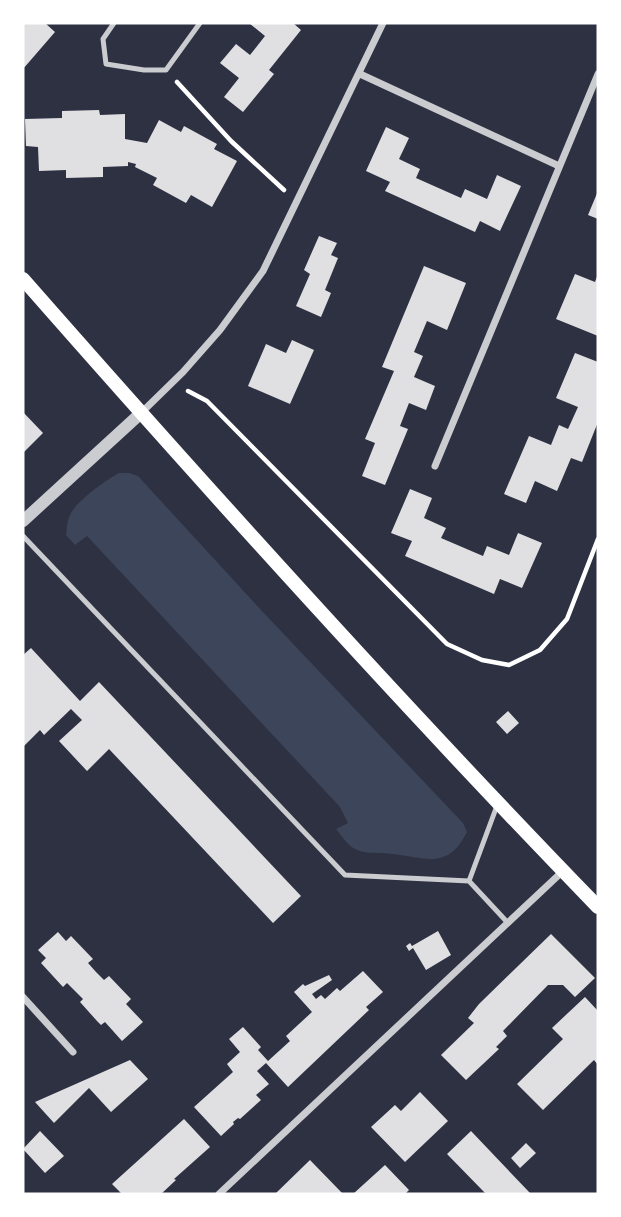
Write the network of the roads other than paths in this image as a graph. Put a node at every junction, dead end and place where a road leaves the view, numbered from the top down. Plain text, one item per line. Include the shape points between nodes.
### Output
1 (114, 23) edge
2 (200, 23) edge
3 (383, 23) edge
4 (360, 74) junction
5 (598, 74) edge
6 (559, 166) junction
7 (23, 279) edge
8 (141, 413) junction
9 (435, 466) dead end
10 (23, 521) edge
11 (23, 536) edge
12 (498, 803) junction
13 (563, 871) junction
14 (469, 881) junction
15 (598, 907) edge
16 (508, 923) junction
17 (23, 997) edge
18 (73, 1052) dead end
19 (219, 1194) edge

1 - 2 lane via 103,38 106,64 144,70 166,70
3 - 4 street
4 - 6 street
4 - 8 street via 262,271 220,330
5 - 6 street
6 - 9 street
7 - 8 main road
8 - 10 street
8 - 12 main road
11 - 14 lane via 345,875
12 - 13 main road
12 - 14 lane
13 - 15 main road
13 - 16 street
14 - 16 lane
16 - 19 street
17 - 18 street

